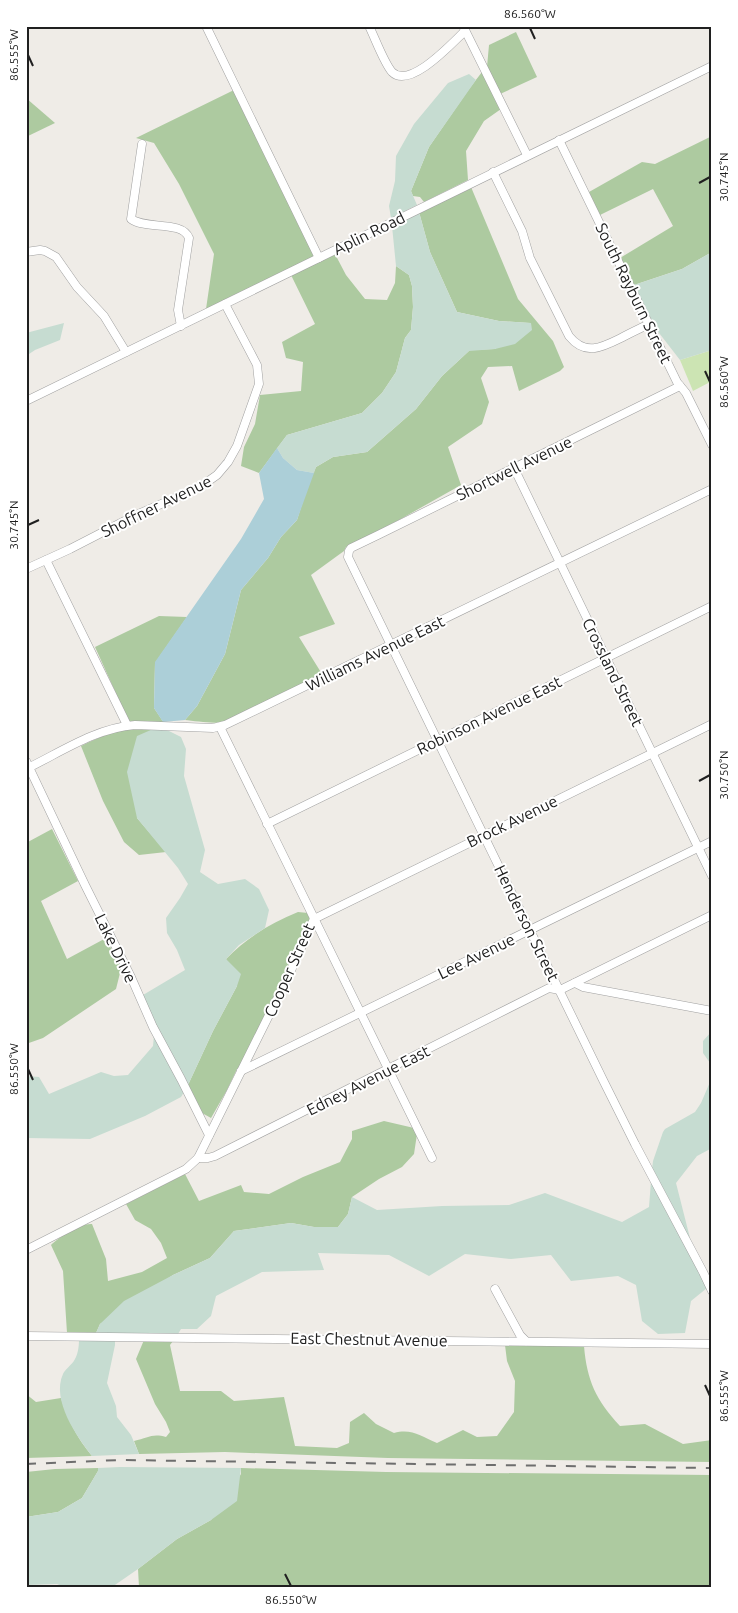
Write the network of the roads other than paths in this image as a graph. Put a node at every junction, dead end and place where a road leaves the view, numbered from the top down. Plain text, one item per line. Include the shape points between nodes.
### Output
1 (206, 26) edge
2 (369, 26) edge
3 (464, 28) edge
4 (712, 66) edge
5 (559, 140) junction
6 (142, 144) dead end
7 (527, 155) junction
8 (493, 172) junction
9 (26, 252) edge
10 (319, 258) junction
11 (225, 304) junction
12 (649, 324) junction
13 (181, 326) junction
14 (126, 352) junction
15 (680, 386) junction
16 (26, 401) edge
17 (712, 445) edge
18 (514, 468) junction
19 (712, 489) edge
20 (349, 551) joint
21 (46, 560) junction
22 (560, 563) junction
23 (26, 569) edge
24 (712, 606) edge
25 (391, 645) junction
26 (606, 658) junction
27 (712, 724) edge
28 (127, 725) junction
29 (220, 727) junction
30 (437, 741) junction
31 (652, 753) junction
32 (27, 766) edge
33 (267, 824) junction
34 (483, 835) junction
35 (712, 841) edge
36 (698, 848) junction
37 (712, 876) edge
38 (712, 916) edge
39 (314, 919) junction
40 (530, 929) junction
41 (575, 983) junction
42 (560, 990) junction
43 (361, 1012) junction
44 (712, 1012) edge
45 (389, 1068) junction
46 (241, 1070) junction
47 (209, 1135) junction
48 (198, 1158) junction
49 (432, 1158) dead end
50 (26, 1250) edge
51 (494, 1289) dead end
52 (712, 1291) edge
53 (26, 1336) edge
54 (526, 1341) junction
55 (712, 1344) edge

1 - 10 street
2 - 3 street via 390,68 403,76 429,64
3 - 7 street
4 - 5 street, Aplin Road
5 - 7 street, Aplin Road
5 - 12 street, South Rayburn Street
6 - 13 street via 131,219 139,224 179,228 187,233 189,238 178,310
7 - 8 street, Aplin Road
8 - 10 street, Aplin Road
8 - 12 street via 522,231 530,258 573,341 586,348 600,348
9 - 14 street via 40,250 56,257 77,287 104,316
10 - 11 street, Aplin Road
11 - 13 street, Aplin Road
11 - 21 street, Shoffner Avenue via 257,366 258,388 234,453 223,469 200,487 136,514
12 - 15 street, South Rayburn Street
13 - 14 street, Aplin Road
14 - 16 street, Aplin Road
15 - 17 street, South Rayburn Street
15 - 18 street, Shortwell Avenue
18 - 20 street, Shortwell Avenue
18 - 22 street, Crossland Street
19 - 22 street, Williams Avenue East
20 - 25 street, Henderson Street via 349,560
21 - 23 street, Shoffner Avenue
21 - 28 street
22 - 25 street, Williams Avenue East
22 - 26 street, Crossland Street
24 - 26 street, Robinson Avenue East
25 - 29 street, Williams Avenue East
25 - 30 street, Henderson Street
26 - 30 street, Robinson Avenue East
26 - 31 street, Crossland Street
27 - 31 street, Brock Avenue
28 - 29 street, Williams Avenue East
28 - 32 street, Williams Avenue East via 98,733
29 - 33 street, Cooper Street
30 - 33 street, Robinson Avenue East
30 - 34 street, Henderson Street
31 - 34 street, Brock Avenue
31 - 36 street, Crossland Street
32 - 47 street, Lake Drive
33 - 39 street, Cooper Street
34 - 39 street, Brock Avenue
34 - 40 street, Henderson Street
35 - 36 street, Lee Avenue
36 - 37 street, Crossland Street
36 - 40 street, Lee Avenue
38 - 41 street, Edney Avenue East
39 - 43 street
39 - 46 street, Cooper Street
40 - 42 street, Henderson Street
40 - 43 street, Lee Avenue
41 - 42 street, Edney Avenue East
41 - 44 street
42 - 45 street, Edney Avenue East via 550,988
42 - 52 street, Henderson Street
43 - 45 street
43 - 46 street, Lee Avenue
45 - 48 street, Edney Avenue East via 215,1156
45 - 49 street
46 - 47 street, Cooper Street
47 - 48 street, Cooper Street
48 - 50 street, Edney Avenue East via 186,1169
51 - 54 street
53 - 54 street, East Chestnut Avenue
54 - 55 street, East Chestnut Avenue

